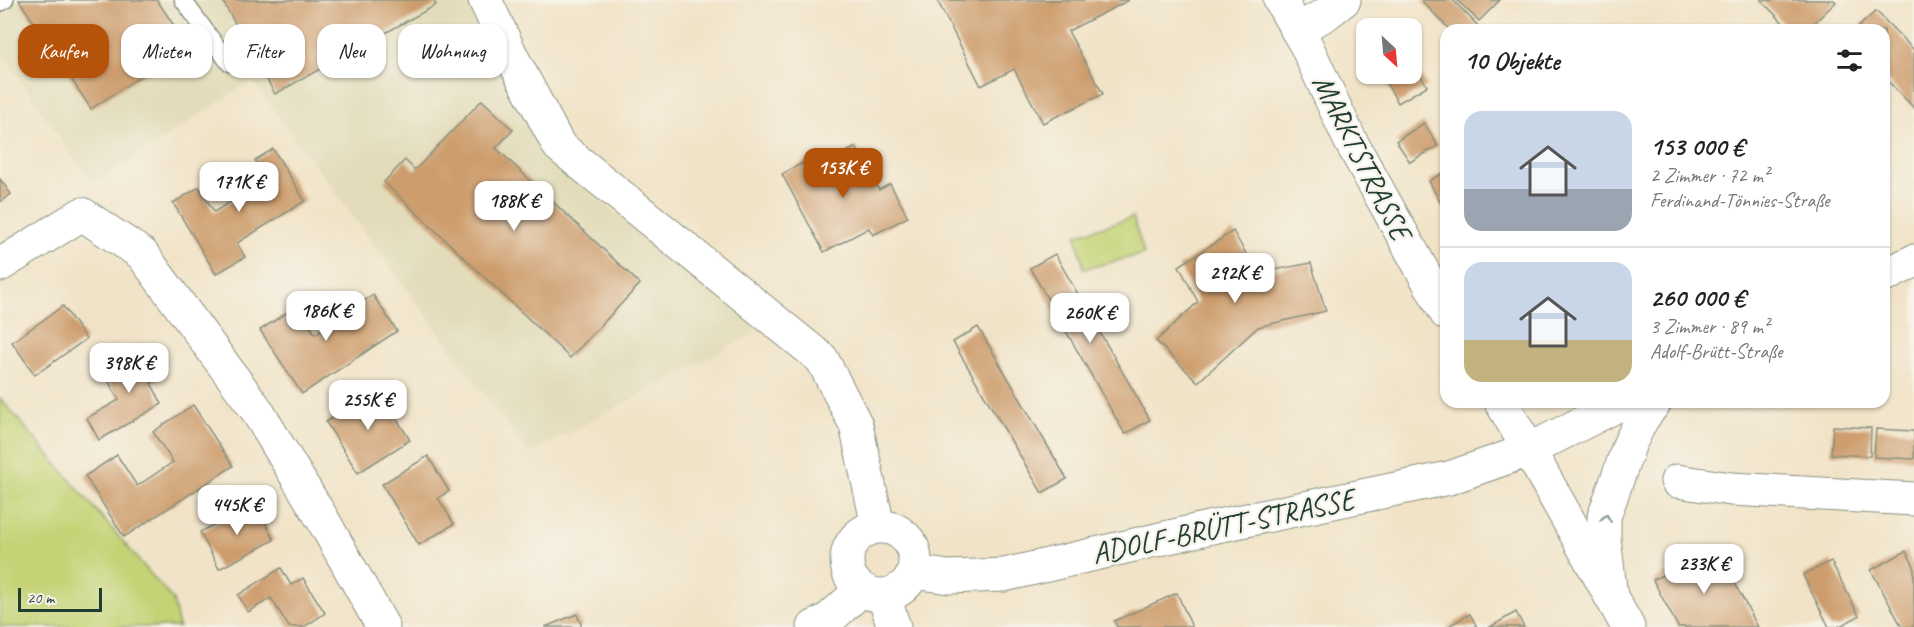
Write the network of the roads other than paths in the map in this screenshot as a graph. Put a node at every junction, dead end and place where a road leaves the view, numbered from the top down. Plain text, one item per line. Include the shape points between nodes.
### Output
1 (4, 0) edge
2 (183, 0) edge
3 (485, 0) edge
4 (1280, 0) edge
5 (1344, 0) edge
6 (0, 3) edge
7 (1297, 30) junction
8 (224, 56) edge
9 (1914, 261) edge
10 (0, 266) edge
11 (1890, 273) edge
12 (1440, 302) edge
13 (1504, 408) edge
14 (1612, 408) edge
15 (1650, 408) edge
16 (1529, 450) junction
17 (1677, 480) dead end
18 (1914, 499) edge
19 (878, 526) junction
20 (914, 572) junction
21 (873, 593) junction
22 (1611, 597) junction
23 (383, 627) edge
24 (814, 627) edge
25 (894, 627) edge
26 (1628, 627) edge

1 - 6 lane
2 - 8 lane
3 - 19 street via 559,146 822,359 856,425
4 - 7 street, MARKTSTRASSE
5 - 7 street
7 - 12 street, MARKTSTRASSE via 1350,140
9 - 11 street
10 - 23 street via 82,214 142,254 256,409
13 - 16 street
14 - 16 street, ADOLF-BRÜTT-STRASSE
22 -> 15 street via 1604,518 1630,443
16 - 20 street, ADOLF-BRÜTT-STRASSE via 1449,478 1004,575 949,577
16 - 22 street
17 - 18 street via 1731,489
19 - 20 street via 897,529 909,540 916,561
19 - 21 street via 851,543 846,561 851,578
20 - 21 street via 903,587
21 - 24 street
21 - 25 street
22 - 26 street

